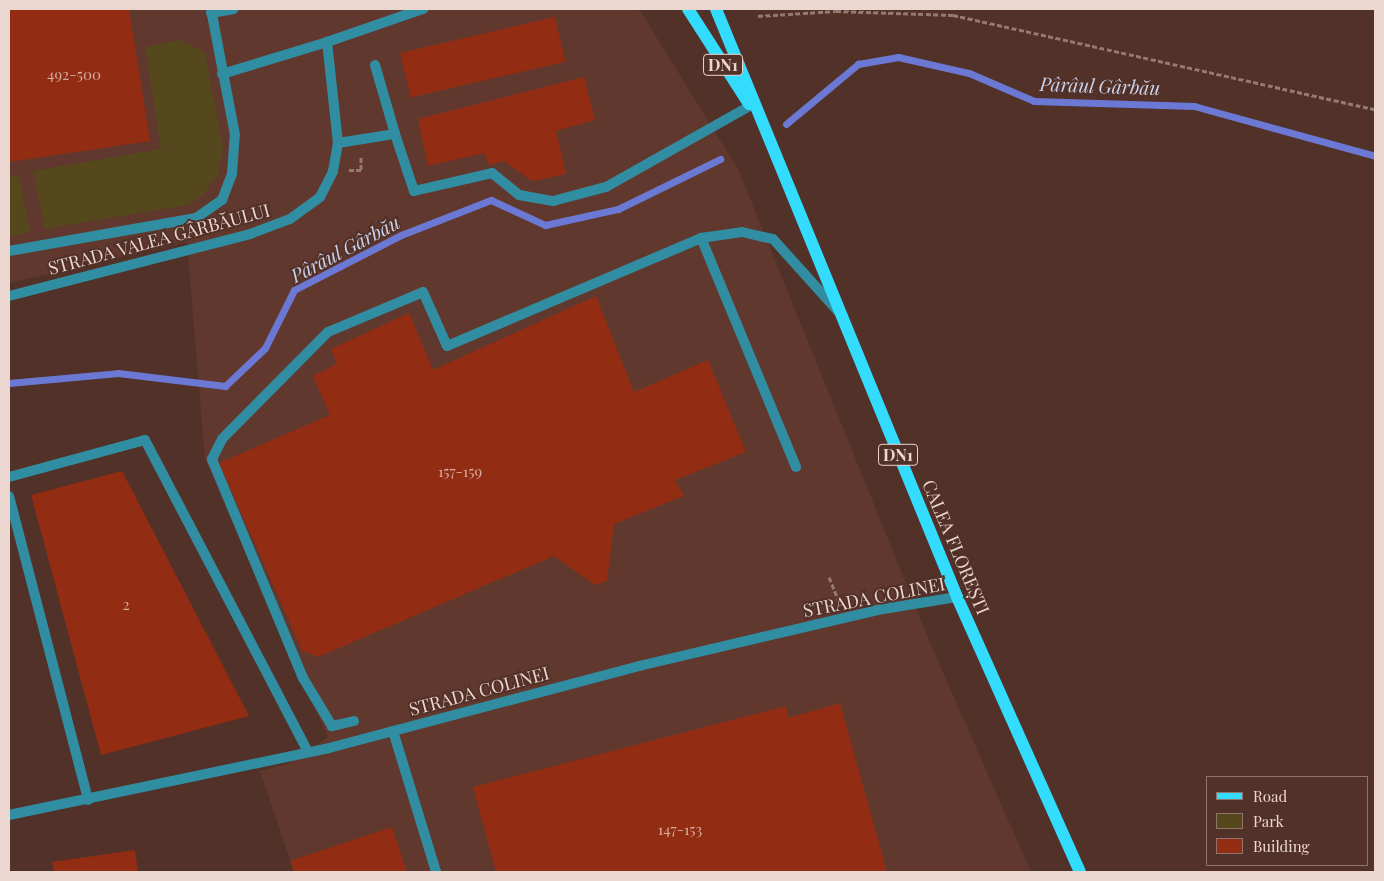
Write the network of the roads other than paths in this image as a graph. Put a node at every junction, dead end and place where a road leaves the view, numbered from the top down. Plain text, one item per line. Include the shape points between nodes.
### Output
1 (234, 9) edge
2 (423, 9) edge
3 (688, 9) edge
4 (716, 9) edge
5 (211, 11) edge
6 (326, 42) junction
7 (374, 65) dead end
8 (222, 74) junction
9 (750, 106) junction
10 (761, 124) junction
11 (395, 134) junction
12 (338, 144) junction
13 (701, 238) junction
14 (9, 251) edge
15 (9, 296) edge
16 (839, 312) junction
17 (796, 467) dead end
18 (9, 477) edge
19 (9, 496) edge
20 (957, 597) junction
21 (354, 721) dead end
22 (393, 731) junction
23 (308, 752) junction
24 (88, 800) junction
25 (9, 815) edge
26 (436, 872) edge
27 (1080, 872) edge

1 - 5 street
2 - 6 street
3 - 9 main road, DN1
4 - 10 main road, DN1
5 - 8 street
6 - 8 street
6 - 12 street, STRADA VALEA GÂRBĂULUI
7 - 11 street
8 - 14 street via 234,135 232,174 222,200 196,218
9 - 10 main road, DN1
9 - 11 street via 606,187 553,200 519,196 492,173 414,191
10 - 16 main road, CALEA FLOREȘTI / DN1
11 - 12 street
12 - 15 street, STRADA VALEA GÂRBĂULUI via 333,171 320,196 290,219 250,234
13 - 16 street via 742,232 773,239
13 - 17 street
13 - 21 street via 447,346 423,292 328,332 222,439 212,459 303,678 332,726
16 - 20 main road, CALEA FLOREȘTI / DN1
18 - 23 street via 145,440
19 - 24 street
20 - 22 street, STRADA COLINEI via 845,618
20 - 27 main road, CALEA FLOREȘTI / DN1
22 - 23 street, STRADA COLINEI
22 - 26 street
23 - 24 street, STRADA COLINEI
24 - 25 street, STRADA COLINEI

